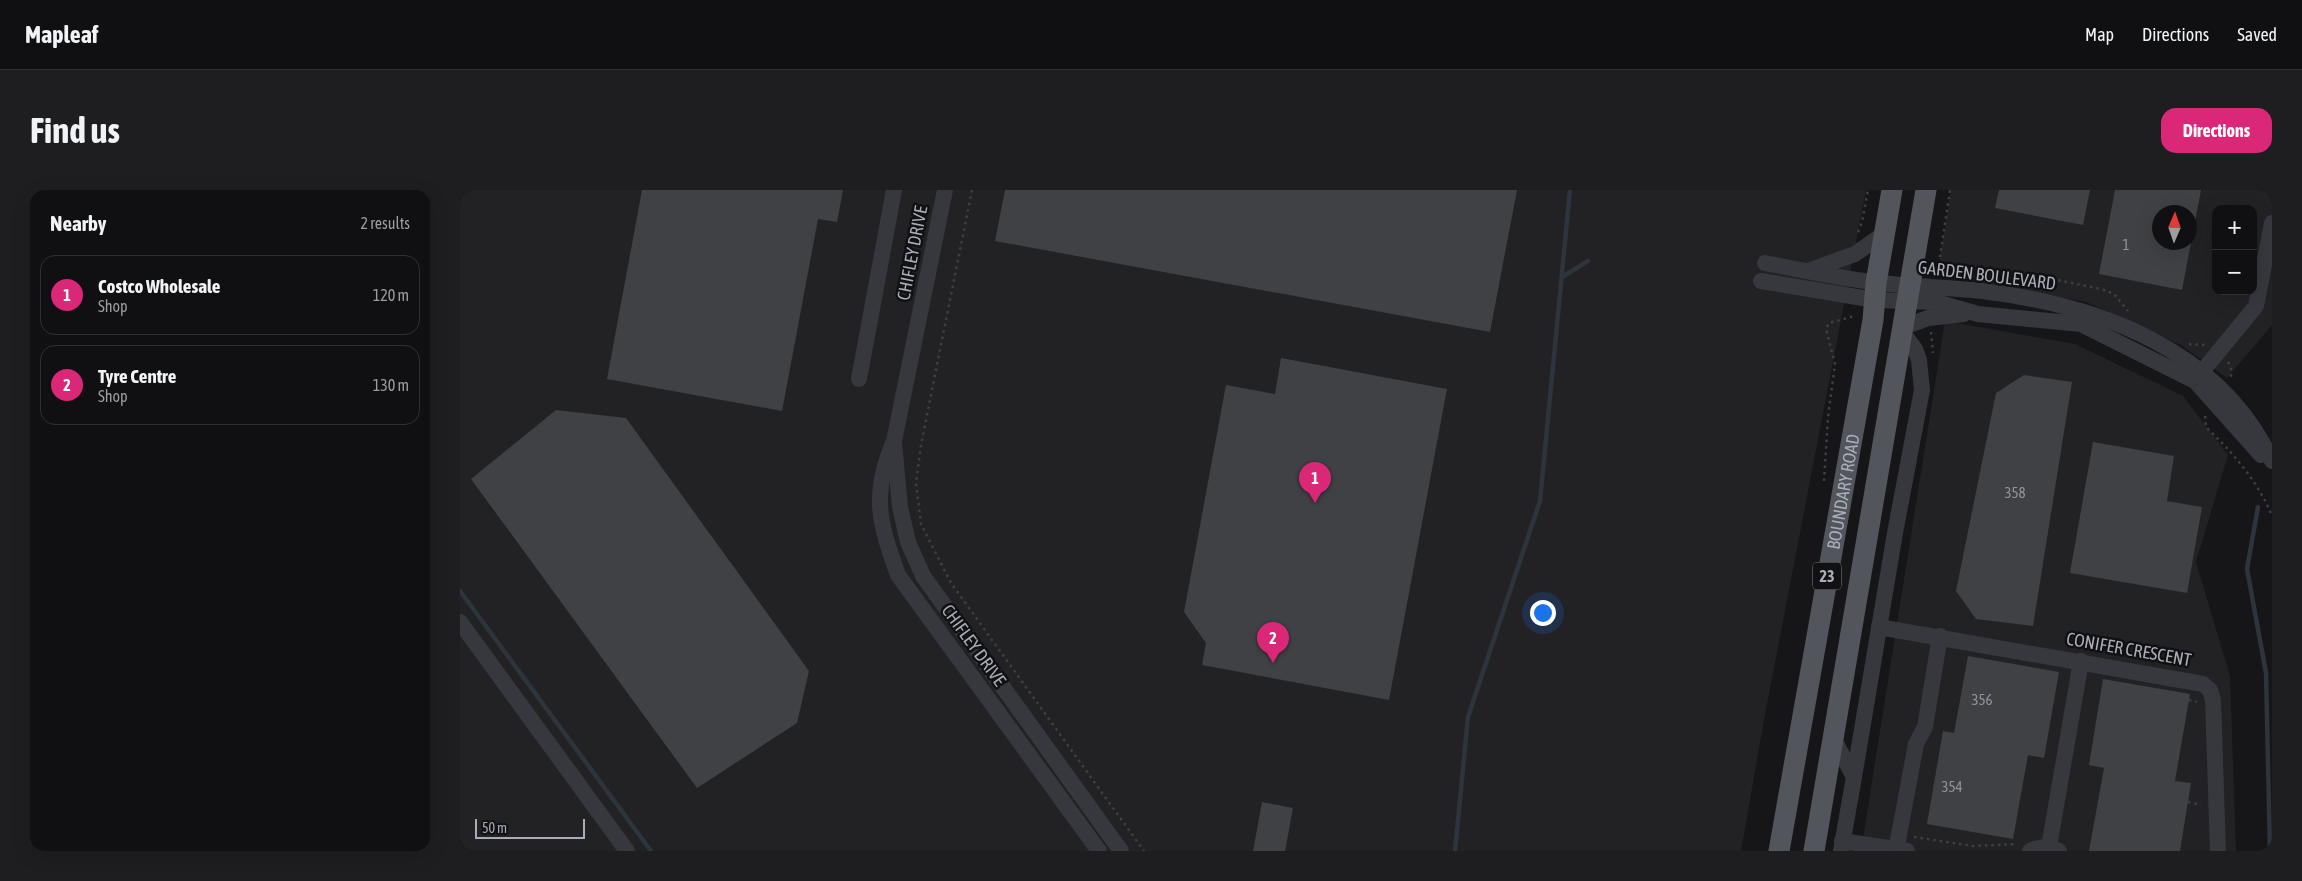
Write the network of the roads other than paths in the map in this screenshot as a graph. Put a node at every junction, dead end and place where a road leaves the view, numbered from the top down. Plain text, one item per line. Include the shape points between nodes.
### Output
1 (894, 190) edge
2 (945, 190) edge
3 (1892, 190) edge
4 (1926, 190) edge
5 (2272, 223) edge
6 (1885, 233) junction
7 (1765, 263) dead end
8 (1805, 271) junction
9 (1761, 281) dead end
10 (1875, 291) junction
11 (1908, 293) junction
12 (1978, 314) junction
13 (1903, 330) junction
14 (2199, 376) junction
15 (859, 378) dead end
16 (894, 441) junction
17 (2272, 461) edge
18 (2272, 468) edge
19 (460, 622) edge
20 (1879, 627) junction
21 (1940, 636) junction
22 (2081, 661) junction
23 (1832, 736) junction
24 (1854, 777) junction
25 (1841, 846) edge
26 (1900, 846) edge
27 (2024, 847) edge
28 (2054, 849) edge
29 (627, 851) edge
30 (1098, 851) edge
31 (1121, 851) edge
32 (1778, 851) edge
33 (1814, 851) edge
34 (2218, 851) edge

1 - 15 street
2 - 16 street, CHIFLEY DRIVE
3 - 6 main road, BOUNDARY ROAD / 23
4 - 11 main road, BOUNDARY ROAD / 23
5 - 14 street via 2256,306
6 - 8 street via 1855,254
6 - 10 main road, BOUNDARY ROAD / 23
7 - 8 street
8 - 10 street
9 - 10 street via 1853,297
10 - 11 street, GARDEN BOULEVARD
10 - 32 main road, BOUNDARY ROAD / 23
11 - 12 street, GARDEN BOULEVARD
11 - 13 main road, BOUNDARY ROAD / 23
11 - 14 street, GARDEN BOULEVARD via 1984,292 2064,306 2154,340
12 - 13 street via 1928,318
12 - 14 street, GARDEN BOULEVARD via 2081,324
13 - 20 street via 1920,360 1922,381
13 - 23 main road, BOUNDARY ROAD / 23
14 - 17 street, GARDEN BOULEVARD via 2237,408 2264,443
14 - 18 street, GARDEN BOULEVARD via 2216,405
16 - 30 street, CHIFLEY DRIVE via 884,465 878,509 898,575
16 - 31 street, CHIFLEY DRIVE via 900,507 908,542 923,576
19 - 29 street
20 - 21 street, CONIFER CRESCENT
20 - 24 street
21 - 22 street, CONIFER CRESCENT
21 - 26 street via 1925,727 1916,744
22 - 28 street
22 - 34 street, CONIFER CRESCENT via 2130,677 2192,680 2210,690 2213,700
23 - 24 street
23 - 33 main road, BOUNDARY ROAD / 23
24 - 25 street
25 - 26 street
27 - 28 street

